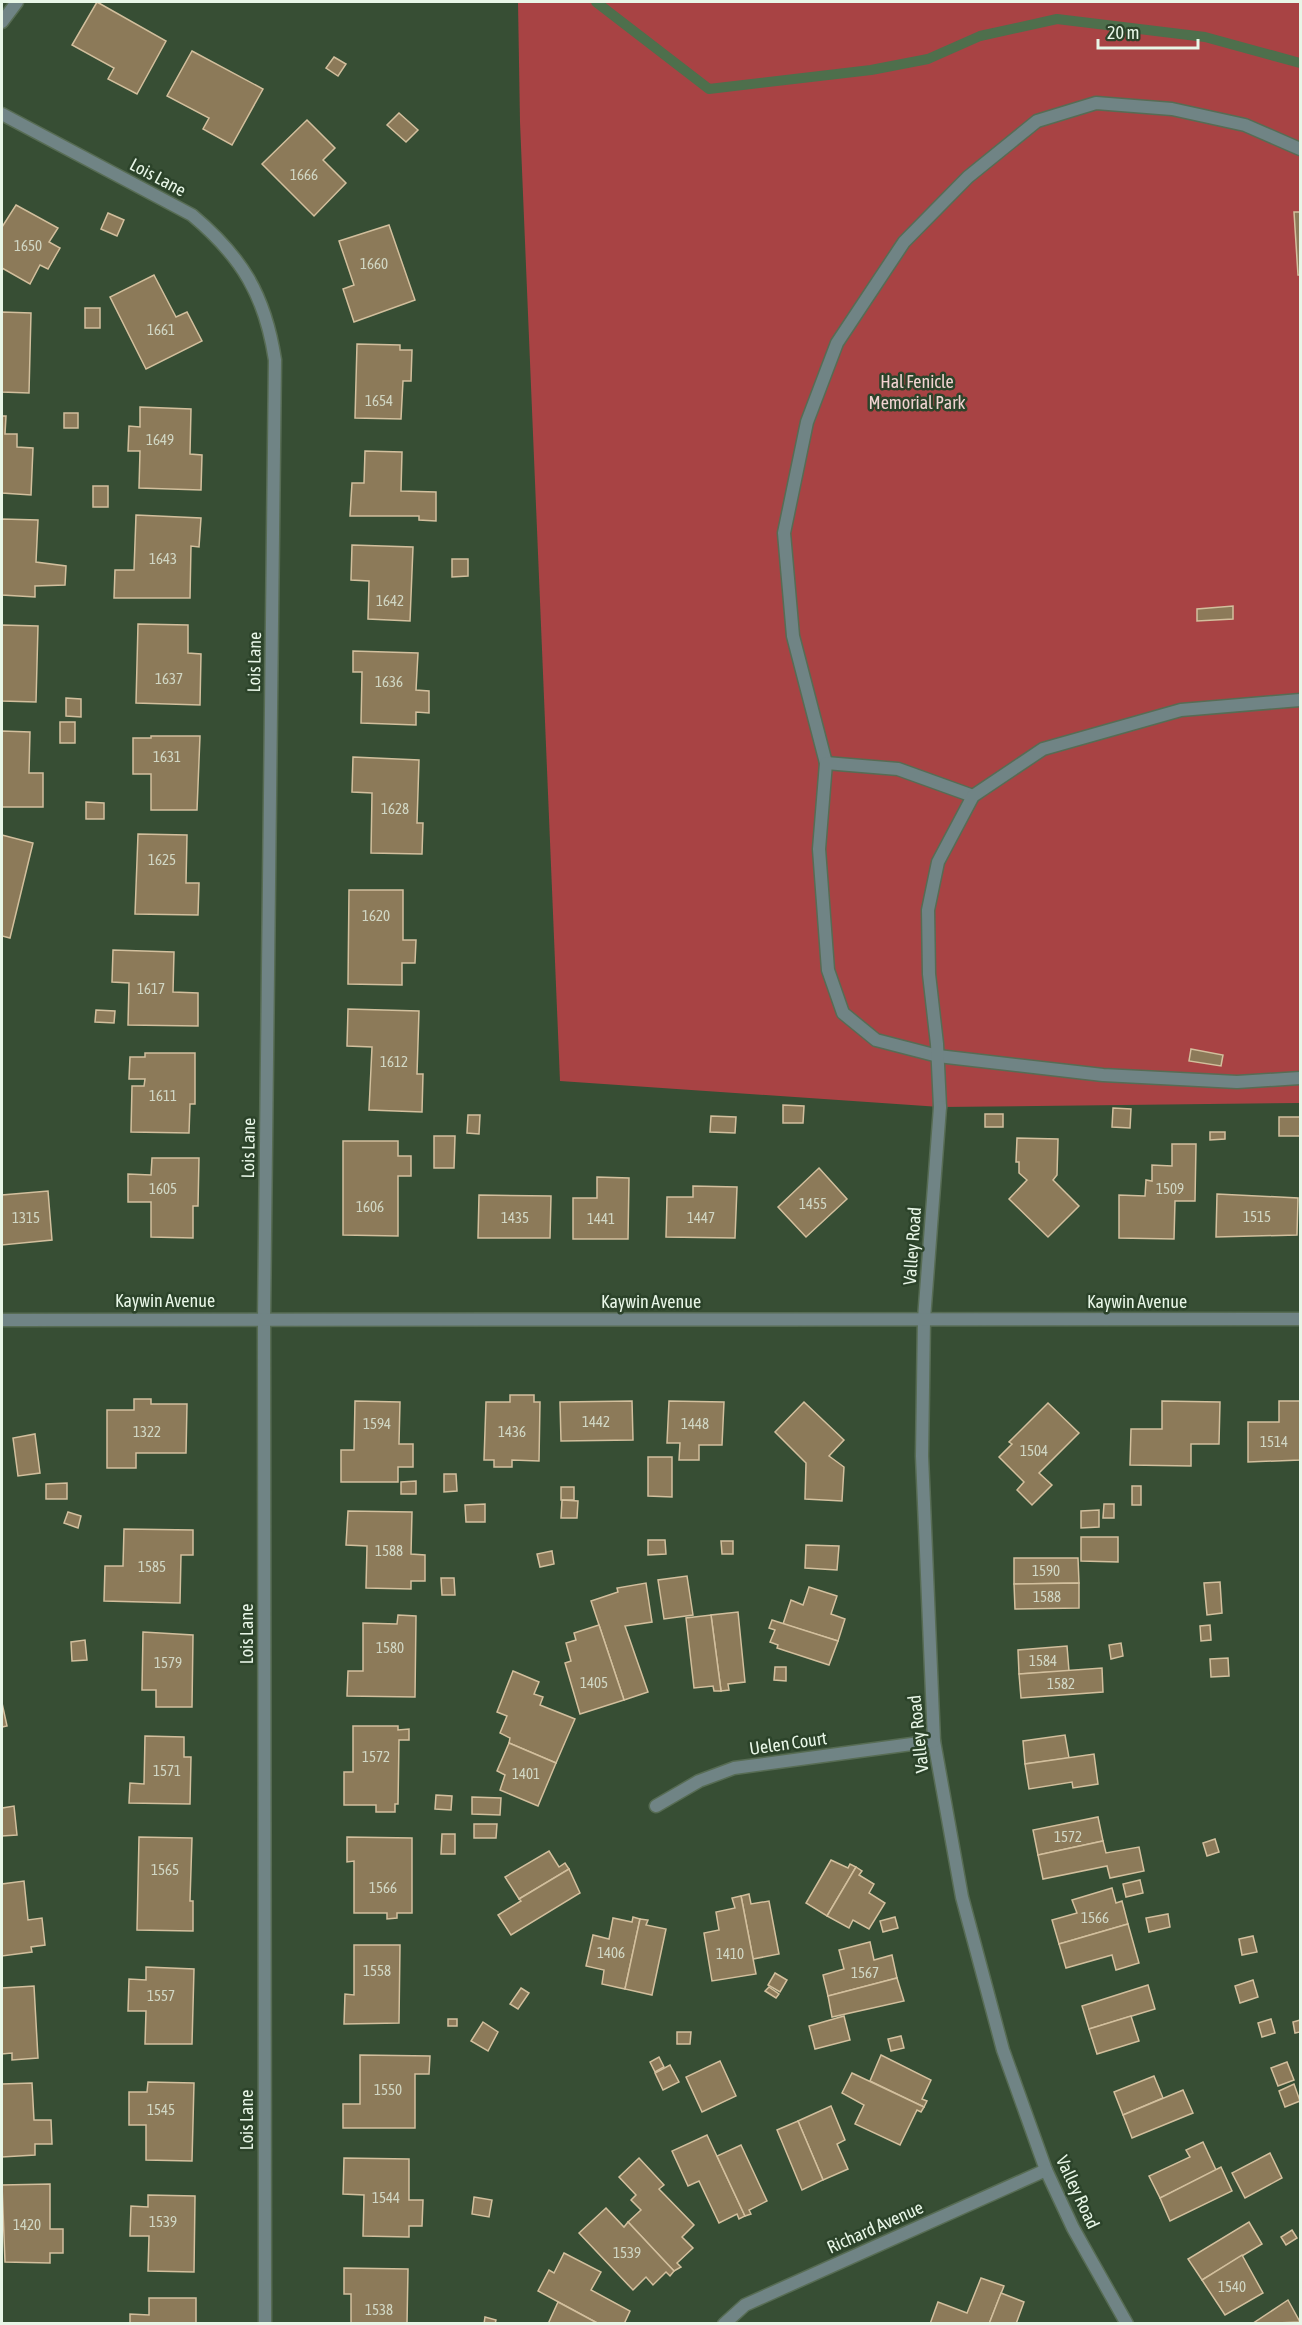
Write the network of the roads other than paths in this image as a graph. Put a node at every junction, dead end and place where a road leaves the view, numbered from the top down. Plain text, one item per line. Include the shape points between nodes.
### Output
1 (16, 2) edge
2 (2, 22) edge
3 (2, 114) edge
4 (1300, 149) edge
5 (1300, 700) edge
6 (826, 763) junction
7 (973, 796) junction
8 (938, 1056) junction
9 (1300, 1078) edge
10 (264, 1318) junction
11 (924, 1319) junction
12 (1300, 1319) edge
13 (2, 1320) edge
14 (934, 1741) junction
15 (656, 1806) dead end
16 (1046, 2170) junction
17 (265, 2324) edge
18 (724, 2324) edge
19 (1127, 2324) edge

1 - 2 street
3 - 10 street, Lois Lane via 192,215 219,237 241,264 258,294 269,326 275,360
4 - 6 street via 1245,125 1172,109 1096,103 1037,121 968,177 903,242 837,343 807,422 784,533 793,636
5 - 7 street via 1180,710 1043,749
6 - 7 street via 898,769
6 - 8 street via 819,849 828,970 843,1013 876,1040
7 - 8 street, Valley Road via 938,862 928,910 928,974
8 - 9 street via 1125,1076 1237,1082
8 - 11 street, Valley Road via 940,1107
10 - 11 street, Kaywin Avenue
10 - 13 street, Kaywin Avenue
10 - 17 street, Lois Lane
11 - 12 street, Kaywin Avenue
11 - 14 street, Valley Road via 922,1456
14 - 15 street, Uelen Court via 734,1768 699,1780
14 - 16 street, Valley Road via 962,1897 1003,2050
16 - 18 street, Richard Avenue via 745,2306
16 - 19 street, Valley Road via 1073,2228

